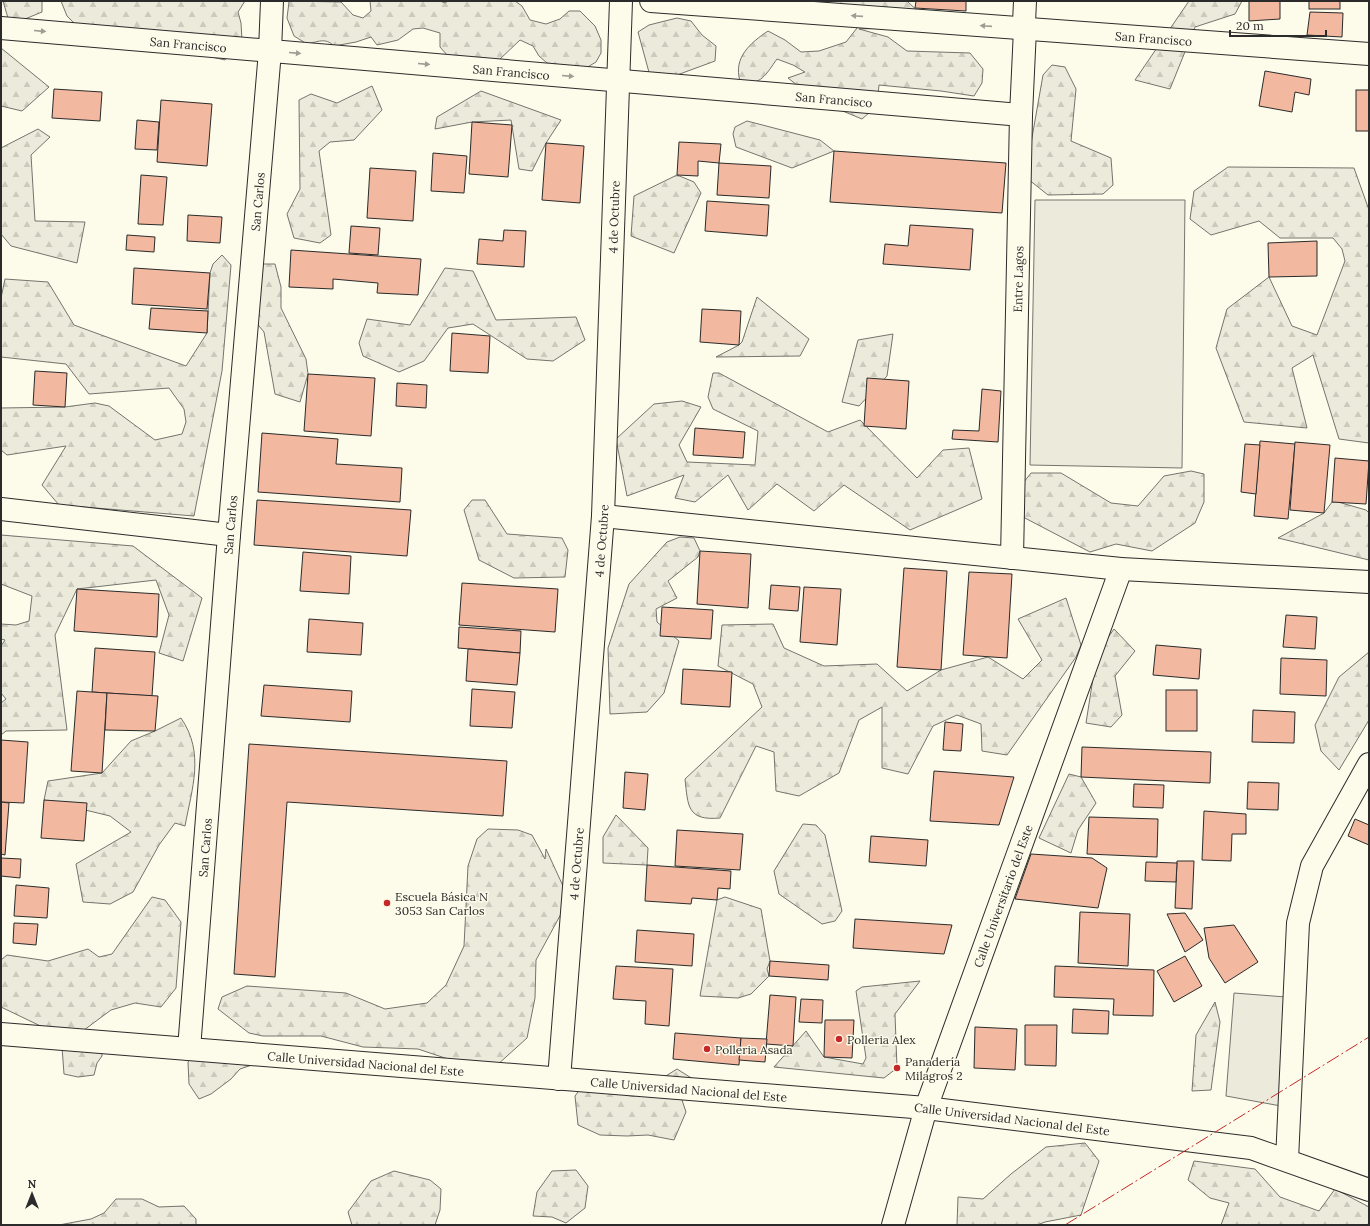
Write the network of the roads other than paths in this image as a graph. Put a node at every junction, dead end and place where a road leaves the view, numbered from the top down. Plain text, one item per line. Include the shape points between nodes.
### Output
1 (272, 1) edge
2 (622, 1) edge
3 (651, 1) edge
4 (1025, 1) edge
5 (1, 28) edge
6 (1025, 29) junction
7 (270, 51) junction
8 (1369, 54) edge
9 (619, 80) junction
10 (1021, 114) junction
11 (1, 509) edge
12 (603, 516) junction
13 (229, 535) junction
14 (1012, 558) junction
15 (1121, 569) junction
16 (1369, 582) edge
17 (1369, 764) edge
18 (1, 1034) edge
19 (189, 1049) junction
20 (559, 1079) junction
21 (926, 1108) junction
22 (1286, 1160) junction
23 (1369, 1190) edge
24 (894, 1225) edge

1 - 7 street, San Carlos
2 - 9 street, 4 de Octubre
6 -> 3 street, San Francisco
4 - 6 street, Entre Lagos
5 -> 7 street, San Francisco
6 - 8 street, San Francisco
6 - 10 street, Entre Lagos
7 -> 9 street, San Francisco
7 - 13 street, San Carlos
9 - 10 street, San Francisco
9 - 12 street, 4 de Octubre
10 - 14 street, Entre Lagos
11 - 13 street
12 - 14 street
12 - 20 street, 4 de Octubre
13 - 19 street, San Carlos
14 - 15 street
15 - 16 street
15 - 21 street, Calle Universitario del Este
17 - 22 street via 1312,866 1298,923
18 - 19 street, Calle Universidad Nacional del Este
19 - 20 street, Calle Universidad Nacional del Este
20 - 21 street, Calle Universidad Nacional del Este
21 - 22 street, Calle Universidad Nacional del Este via 1251,1148
21 - 24 street, Calle Universitario del Este
22 - 23 street, Calle Universidad Nacional del Este

